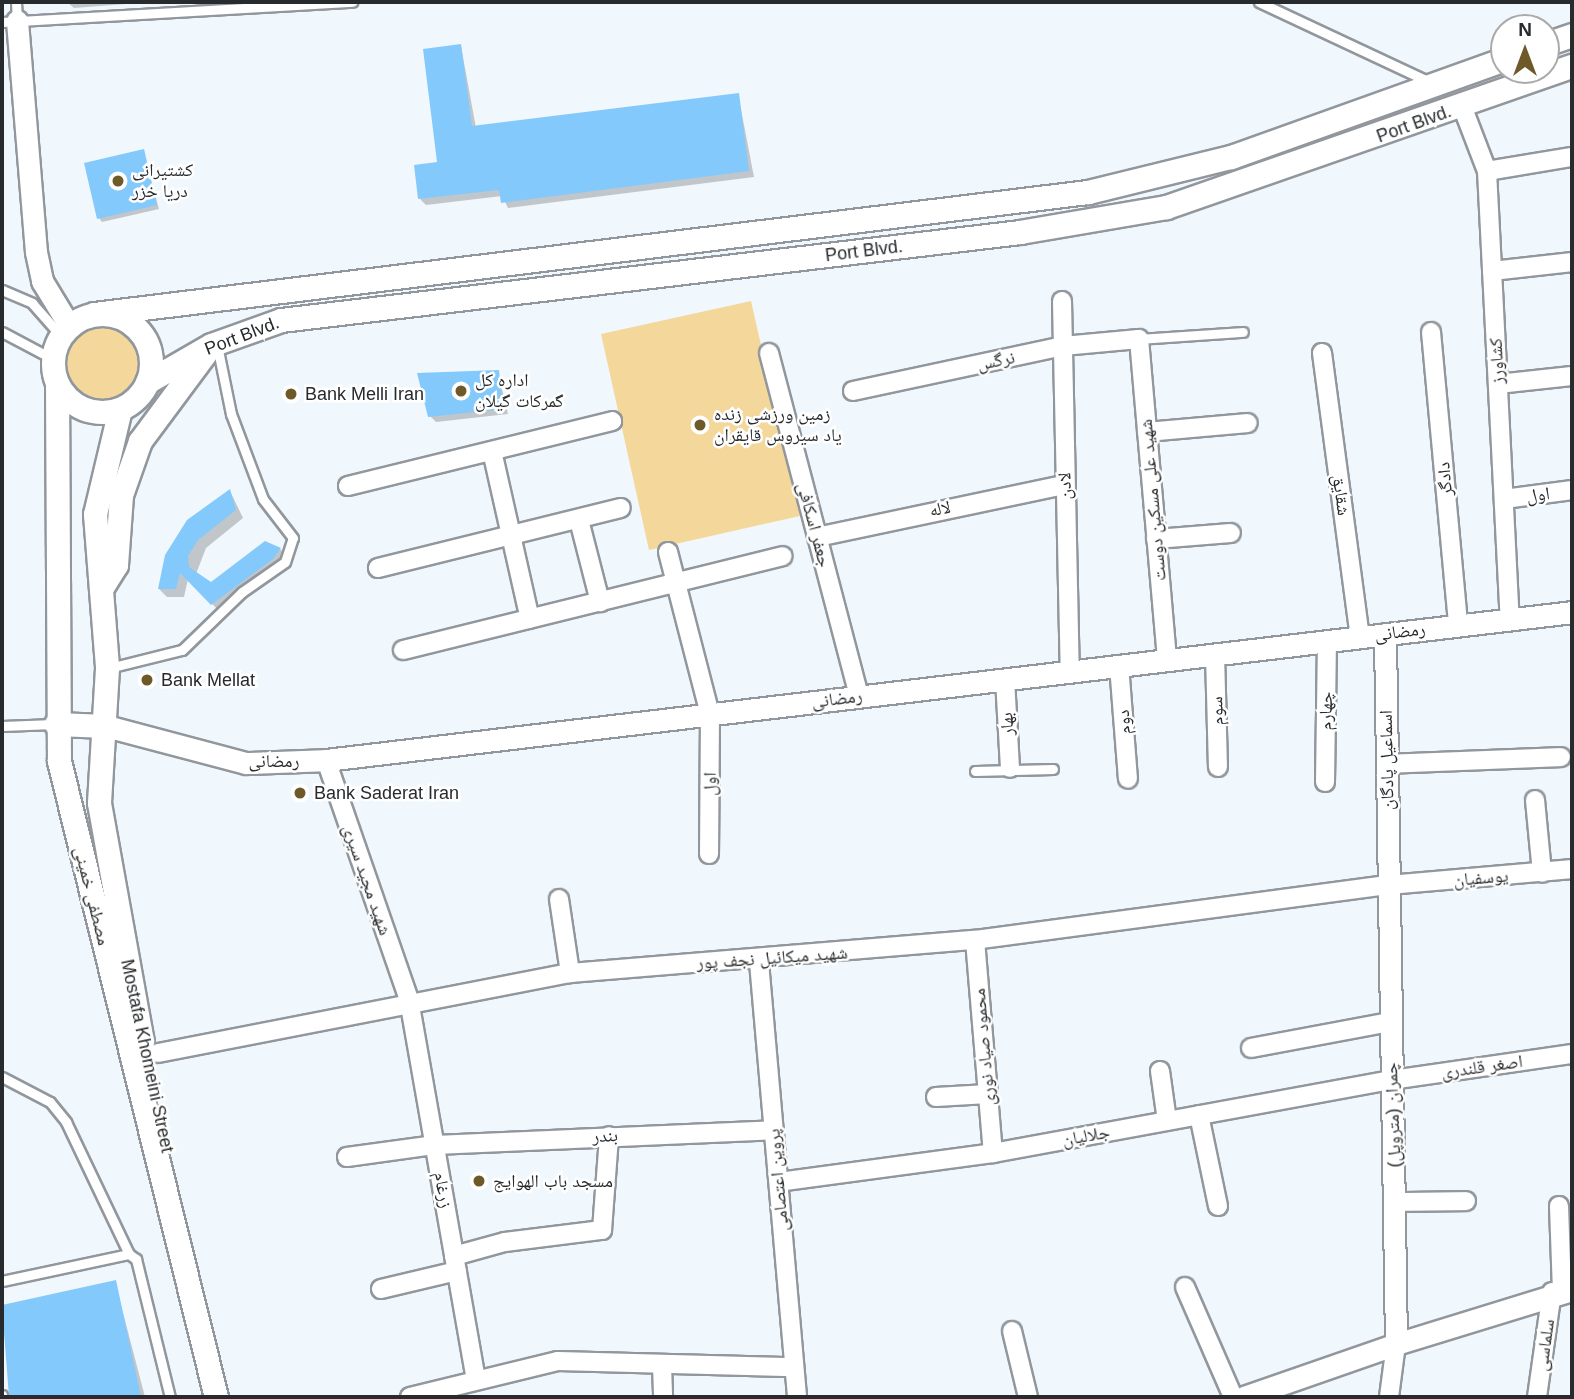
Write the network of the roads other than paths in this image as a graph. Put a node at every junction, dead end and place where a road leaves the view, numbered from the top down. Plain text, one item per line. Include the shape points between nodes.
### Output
1 (352, 2) edge
2 (1259, 2) edge
3 (11, 15) edge
4 (1490, 65) edge
5 (1572, 66) edge
6 (1434, 85) junction
7 (1462, 106) junction
8 (1572, 157) edge
9 (1487, 172) junction
10 (715, 238) junction
11 (1572, 261) edge
12 (719, 268) junction
13 (1492, 271) junction
14 (2, 290) edge
15 (1062, 302) dead end
16 (94, 314) junction
17 (65, 331) junction
18 (2, 332) edge
19 (1243, 332) dead end
20 (1432, 332) dead end
21 (1139, 340) junction
22 (214, 344) junction
23 (1063, 346) junction
24 (769, 353) dead end
25 (1322, 353) dead end
26 (53, 359) junction
27 (1572, 376) edge
28 (147, 382) junction
29 (57, 383) junction
30 (1498, 384) junction
31 (853, 391) dead end
32 (120, 409) junction
33 (612, 421) dead end
34 (1248, 423) dead end
35 (1147, 432) junction
36 (492, 451) junction
37 (1064, 485) junction
38 (348, 486) dead end
39 (1572, 490) edge
40 (1504, 499) junction
41 (621, 508) dead end
42 (579, 520) junction
43 (510, 532) junction
44 (1231, 533) dead end
45 (817, 537) junction
46 (1156, 539) junction
47 (668, 552) dead end
48 (783, 556) dead end
49 (378, 568) dead end
50 (676, 583) junction
51 (101, 589) junction
52 (600, 602) junction
53 (1572, 612) edge
54 (530, 619) junction
55 (1510, 620) junction
56 (1458, 625) junction
57 (1385, 634) junction
58 (1360, 637) junction
59 (1327, 641) junction
60 (403, 650) dead end
61 (1215, 654) junction
62 (1167, 660) junction
63 (1119, 666) junction
64 (107, 668) junction
65 (1070, 671) junction
66 (1005, 679) junction
67 (859, 696) junction
68 (710, 714) junction
69 (56, 724) junction
70 (2, 726) edge
71 (106, 726) junction
72 (1561, 757) dead end
73 (326, 760) junction
74 (1387, 764) junction
75 (1218, 767) dead end
76 (1010, 768) junction
77 (1053, 769) dead end
78 (975, 771) dead end
79 (1128, 779) dead end
80 (1325, 782) dead end
81 (1535, 800) dead end
82 (709, 854) dead end
83 (1572, 869) edge
84 (1542, 873) junction
85 (1389, 885) junction
86 (559, 899) dead end
87 (975, 940) junction
88 (759, 962) junction
89 (570, 973) junction
90 (409, 1000) junction
91 (1391, 1022) junction
92 (1251, 1048) dead end
93 (158, 1053) dead end
94 (1572, 1054) edge
95 (1160, 1072) dead end
96 (2, 1077) edge
97 (1391, 1080) junction
98 (988, 1094) junction
99 (936, 1097) dead end
100 (1199, 1115) junction
101 (1167, 1121) junction
102 (774, 1130) junction
103 (609, 1136) junction
104 (435, 1145) junction
105 (993, 1153) junction
106 (347, 1157) dead end
107 (779, 1182) junction
108 (1466, 1201) dead end
109 (1396, 1202) junction
110 (1218, 1206) dead end
111 (1559, 1206) dead end
112 (129, 1254) junction
113 (456, 1264) junction
114 (2, 1281) edge
115 (1185, 1287) dead end
116 (381, 1289) dead end
117 (1562, 1291) edge
118 (1012, 1331) dead end
119 (1396, 1344) junction
120 (662, 1365) junction
121 (794, 1367) junction
122 (476, 1380) junction
123 (170, 1397) edge
124 (216, 1397) edge
125 (227, 1397) edge
126 (410, 1397) edge
127 (663, 1397) edge
128 (797, 1397) edge
129 (1028, 1397) edge
130 (1233, 1397) edge
131 (1244, 1397) edge
132 (1389, 1397) edge
133 (1537, 1397) edge

1 - 3 lane
2 - 6 lane
3 - 17 street via 36,252 42,281
4 - 6 main road, Port Blvd.
5 - 7 main road, Port Blvd.
6 - 10 main road, Port Blvd. via 1159,178 1016,203
7 - 9 street, کشاورز
7 - 12 main road, Port Blvd. via 1166,207 1020,232
8 - 9 street
9 - 13 street, کشاورز
10 - 12 main road
10 - 16 main road, Port Blvd.
11 - 13 street
12 - 22 main road, Port Blvd. via 281,320
13 - 30 street, کشاورز
14 - 17 lane via 32,303
15 - 23 street, لادن
16 - 17 main road
16 - 28 main road via 118,317 140,332 151,356
17 - 26 main road
18 - 26 lane
19 - 21 lane
20 - 56 street, دادگر
21 - 23 street, نرگس
21 - 35 street, شهید علی مسکین دوست
22 - 28 main road, Port Blvd.
22 - 51 main road via 140,442 121,495 116,565
22 - 64 lane via 231,414 263,499 291,527 293,538 285,562 242,592 182,650
23 - 31 street, نرگس
23 - 37 street, لادن
24 - 45 street, جعفر اسکافی
25 - 58 street, شقایق
26 - 29 main road
27 - 30 street
28 - 32 main road
29 - 32 main road via 83,409
29 - 69 main road, مصطفی خمینی
30 - 40 street, کشاورز
32 - 51 main road via 96,514
33 - 36 street
34 - 35 street
35 - 46 street, شهید علی مسکین دوست
36 - 38 street
36 - 43 street
37 - 45 street, لاله
37 - 65 street, لادن
39 - 40 street, اول
40 - 55 street, کشاورز
41 - 42 street
42 - 43 street
42 - 52 street
43 - 49 street
43 - 54 street
44 - 46 street
45 - 67 street, جعفر اسکافی
46 - 62 street, شهید علی مسکین دوست
47 - 50 street, اول
48 - 50 street
50 - 52 street
50 - 68 street, اول
51 - 64 main road
52 - 54 street
53 - 55 street, رمضانی
54 - 60 street
55 - 56 street, رمضانی
56 - 57 street, رمضانی
57 - 58 street, رمضانی
57 - 74 street, اسماعیل پادگان
58 - 59 street, رمضانی
59 - 61 street, رمضانی
59 - 80 street, چهارم
61 - 62 street, رمضانی
61 - 75 street, سوم
62 - 63 street, رمضانی
63 - 65 street, رمضانی
63 - 79 street, دوم
64 - 71 main road, Mostafa Khomeini Street
65 - 66 street, رمضانی
66 - 67 street, رمضانی
66 - 76 street, بهار
67 - 68 street, رمضانی
68 - 73 street, رمضانی
68 - 82 street, اول
69 - 70 lane
69 - 71 main road
69 - 124 main road, مصطفی خمینی via 59,761
71 - 73 street, رمضانی via 246,763
71 - 125 main road, Mostafa Khomeini Street via 102,834 144,1056
72 - 74 street
73 - 90 street, شهید مجید سیری
74 - 85 street, اسماعیل پادگان
76 - 77 lane
76 - 78 lane
81 - 84 street
83 - 84 street, یوسفیان
84 - 85 street, یوسفیان
85 - 87 street, شهید میکائیل نجف پور
85 - 91 street, چمران (متروپل)
86 - 89 street
87 - 88 street, شهید میکائیل نجف پور
87 - 98 street, محمود صیاد نوری
88 - 89 street, شهید میکائیل نجف پور
88 - 102 street, پروین اعتصامی
89 - 90 street, شهید میکائیل نجف پور
90 - 93 street, شهید میکائیل نجف پور
90 - 104 street, زرغام
91 - 92 street
91 - 97 street, چمران (متروپل)
94 - 97 street, اصغر قلندری
95 - 101 street
96 - 112 lane via 50,1102 66,1122
97 - 100 street, جلالیان
97 - 109 street, چمران (متروپل)
98 - 99 street
98 - 105 street, محمود صیاد نوری
100 - 101 street, جلالیان
100 - 110 street
101 - 105 street, جلالیان
102 - 103 street, بندر
102 - 107 street, پروین اعتصامی
103 - 104 street, بندر
103 - 113 street via 602,1230 505,1242
104 - 106 street, بندر
104 - 113 street, زرغام
105 - 107 street, جلالیان
107 - 121 street, پروین اعتصامی
108 - 109 street
109 - 119 street, چمران (متروپل)
111 - 117 street, سلماسی
112 - 114 lane
112 - 123 lane via 136,1259
113 - 116 street
113 - 122 street, زرغام
115 - 130 street
117 - 119 street
117 - 133 street, سلماسی
118 - 129 street
119 - 131 street
119 - 132 street
120 - 121 street
120 - 122 street via 558,1361
120 - 127 street
121 - 128 street, پروین اعتصامی
122 - 126 street

